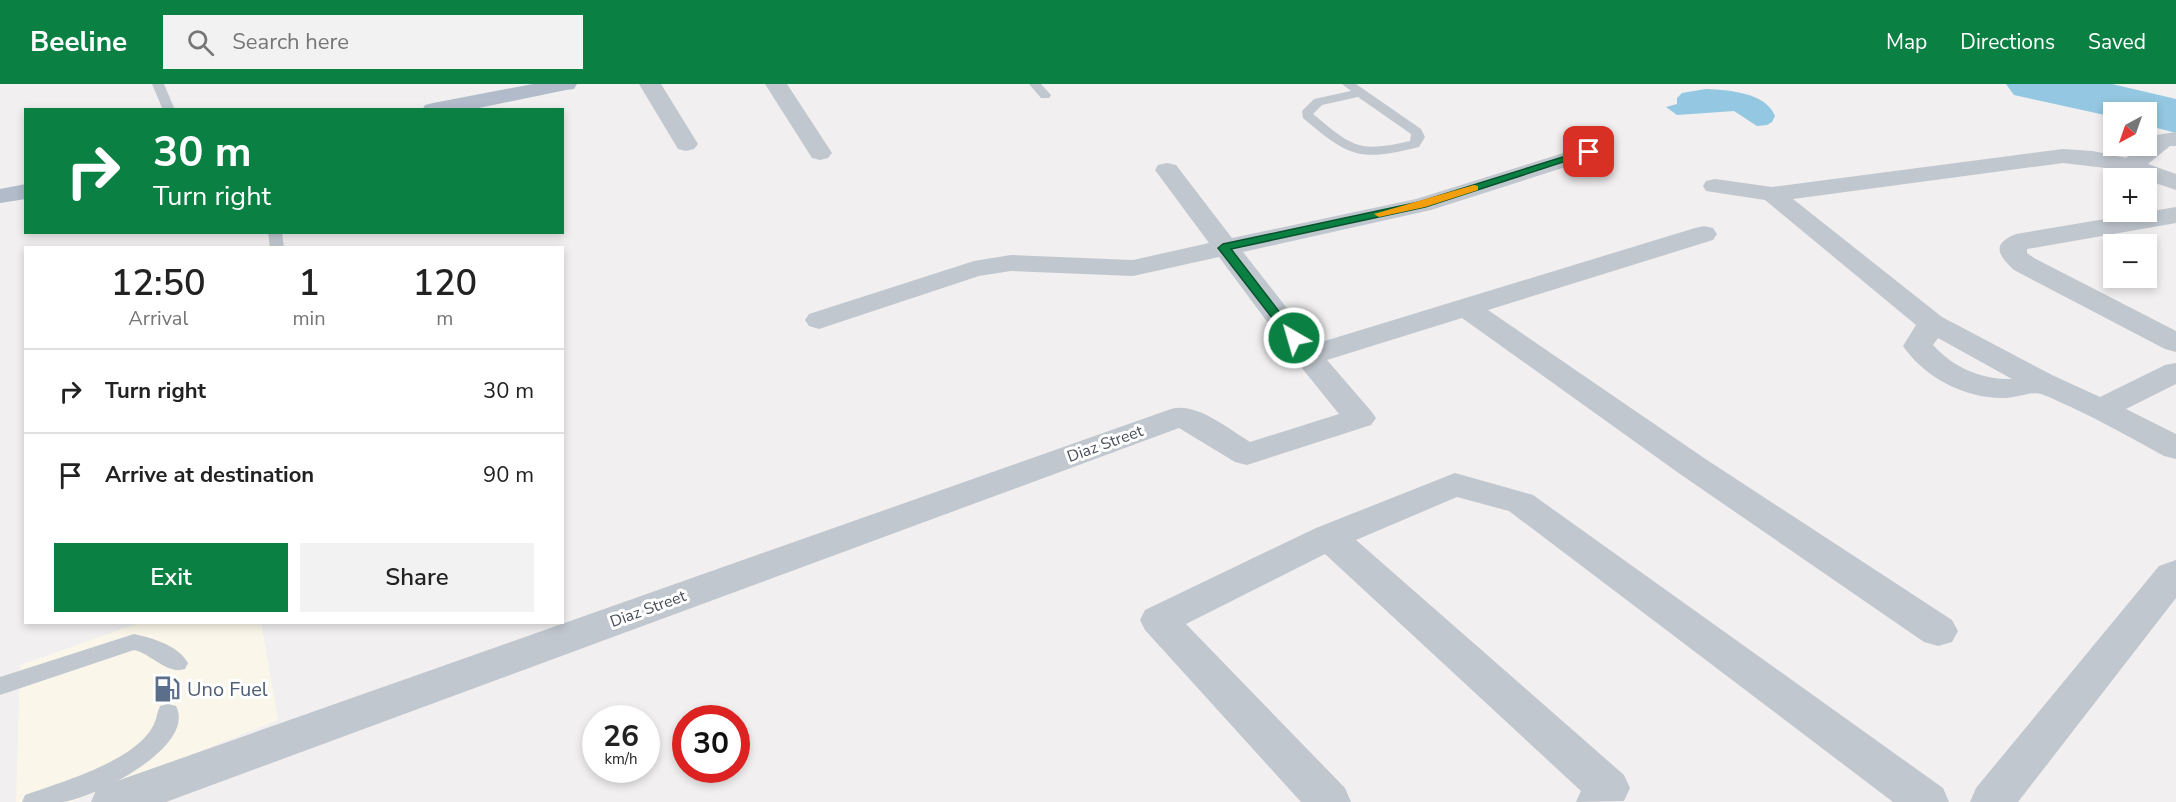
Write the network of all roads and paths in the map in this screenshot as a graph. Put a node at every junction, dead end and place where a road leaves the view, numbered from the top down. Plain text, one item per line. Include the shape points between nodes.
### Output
1 (158, 84) edge
2 (566, 84) edge
3 (650, 84) edge
4 (776, 84) edge
5 (1035, 84) edge
6 (1348, 84) edge
7 (1359, 93) junction
8 (1045, 95) dead end
9 (168, 108) edge
10 (443, 108) edge
11 (2176, 139) edge
12 (686, 144) dead end
13 (1589, 152) dead end
14 (820, 153) dead end
15 (2132, 165) junction
16 (1167, 170) dead end
17 (2176, 183) edge
18 (1715, 186) dead end
19 (24, 191) edge
20 (1772, 194) junction
21 (0, 196) edge
22 (2176, 214) edge
23 (1704, 234) dead end
24 (1223, 248) junction
25 (1467, 308) junction
26 (819, 320) dead end
27 (2176, 344) edge
28 (1308, 356) junction
29 (2176, 372) edge
30 (2101, 409) junction
31 (2176, 448) edge
32 (1329, 537) junction
33 (2175, 576) edge
34 (1938, 631) dead end
35 (177, 663) dead end
36 (0, 686) edge
37 (168, 713) dead end
38 (34, 802) edge
39 (113, 802) edge
40 (1329, 802) edge
41 (1598, 802) edge
42 (1927, 802) edge
43 (1992, 802) edge

1 - 9 lane
2 - 10 main road
3 - 12 street
4 - 14 street
5 - 8 lane
6 - 7 lane
7 - 7 lane via 1417,132 1415,144 1375,154 1355,151 1307,115 1318,102
11 - 15 street via 2164,140
13 - 24 street via 1422,205
15 - 17 street
15 - 20 street via 2063,156
16 - 24 street
18 - 20 street
19 - 21 main road
20 - 30 street via 1932,323 1918,346 1929,360 1983,387 2014,389 2043,382
22 - 27 street via 2013,245 2014,255 2024,264
23 - 25 street
24 - 26 street via 1133,268 1011,263 974,270
24 - 28 street
25 - 28 street
25 - 34 street via 1692,466
28 - 39 street, Diaz Street via 1360,418 1247,454 1182,417
29 - 30 street
30 - 31 street
32 - 40 street via 1159,620
32 - 41 street via 1608,788
32 - 42 street via 1455,485 1521,503
33 - 43 street
35 - 36 lane via 151,646 134,642
37 - 38 lane via 163,730 131,761 97,780

